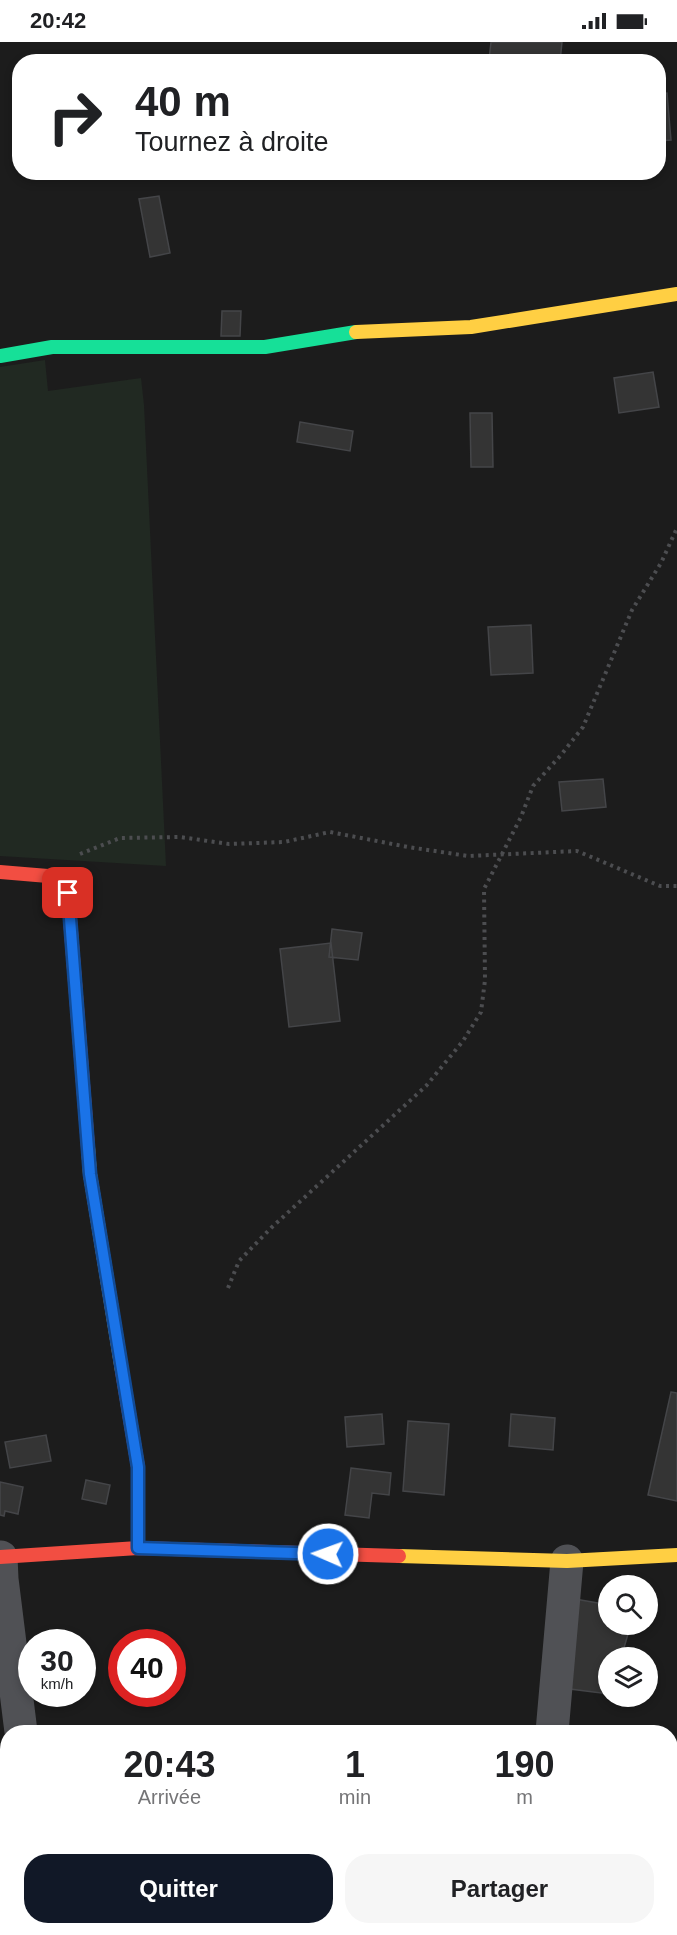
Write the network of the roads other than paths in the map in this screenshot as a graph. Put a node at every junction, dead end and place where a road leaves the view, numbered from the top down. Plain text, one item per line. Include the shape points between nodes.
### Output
1 (677, 294) edge
2 (0, 356) edge
3 (0, 873) edge
4 (138, 1548) junction
5 (677, 1555) edge
6 (0, 1557) edge
7 (567, 1561) junction
8 (20, 1725) edge
9 (553, 1725) edge

1 - 2 street via 471,327 362,331 265,346 52,347
3 - 4 street via 63,880 68,893 90,1174 138,1467
4 - 6 street
4 - 7 street
5 - 7 street
6 - 8 street
7 - 9 street

